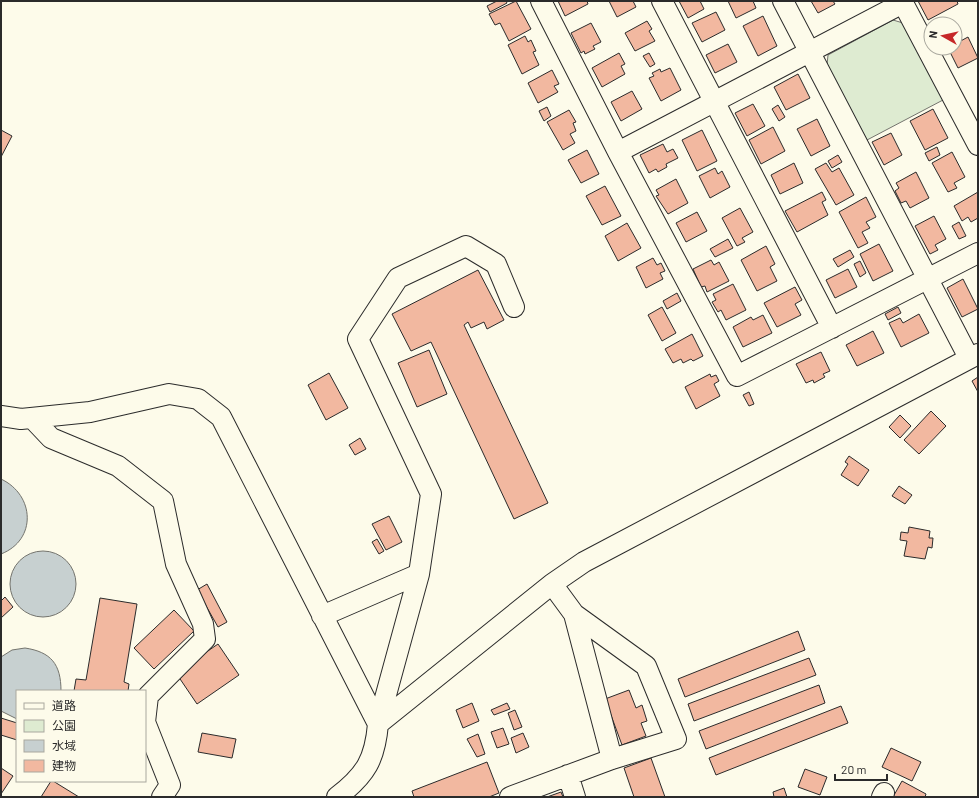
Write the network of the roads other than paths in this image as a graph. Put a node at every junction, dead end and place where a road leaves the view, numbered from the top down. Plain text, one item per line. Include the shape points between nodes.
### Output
1 (541, 1) edge
2 (662, 1) edge
3 (783, 1) edge
4 (810, 52) junction
5 (715, 102) junction
6 (978, 145) edge
7 (618, 152) junction
8 (978, 253) edge
9 (928, 279) junction
10 (514, 307) dead end
11 (832, 328) junction
12 (973, 356) edge
13 (1, 416) edge
14 (32, 418) junction
15 (418, 574) junction
16 (552, 584) junction
17 (574, 614) junction
18 (322, 616) junction
19 (378, 724) junction
20 (612, 759) junction
21 (568, 775) junction
22 (162, 797) edge
23 (337, 797) edge
24 (510, 797) edge
25 (575, 797) edge

1 - 7 street
2 - 5 street
3 - 4 street
4 - 5 street
4 - 6 street via 903,3
4 - 9 street
5 - 7 street
5 - 11 street
7 - 11 street via 737,376
8 - 9 street
9 - 11 street
9 - 12 street
10 - 15 street via 496,264 466,246 398,278 358,339 431,494
12 - 16 street via 584,562
13 - 14 street
14 - 18 street via 90,412 169,394 198,399 221,417
14 - 22 street via 51,438 118,466 163,501 176,564 203,624 204,639 148,696 146,722 170,784
15 - 18 street
15 - 19 street
16 - 17 street
16 - 19 street
17 - 20 street
17 - 20 street via 646,666 676,739
18 - 19 street
19 - 23 street via 376,747 368,764 351,786
20 - 21 street
21 - 24 street
21 - 25 street

